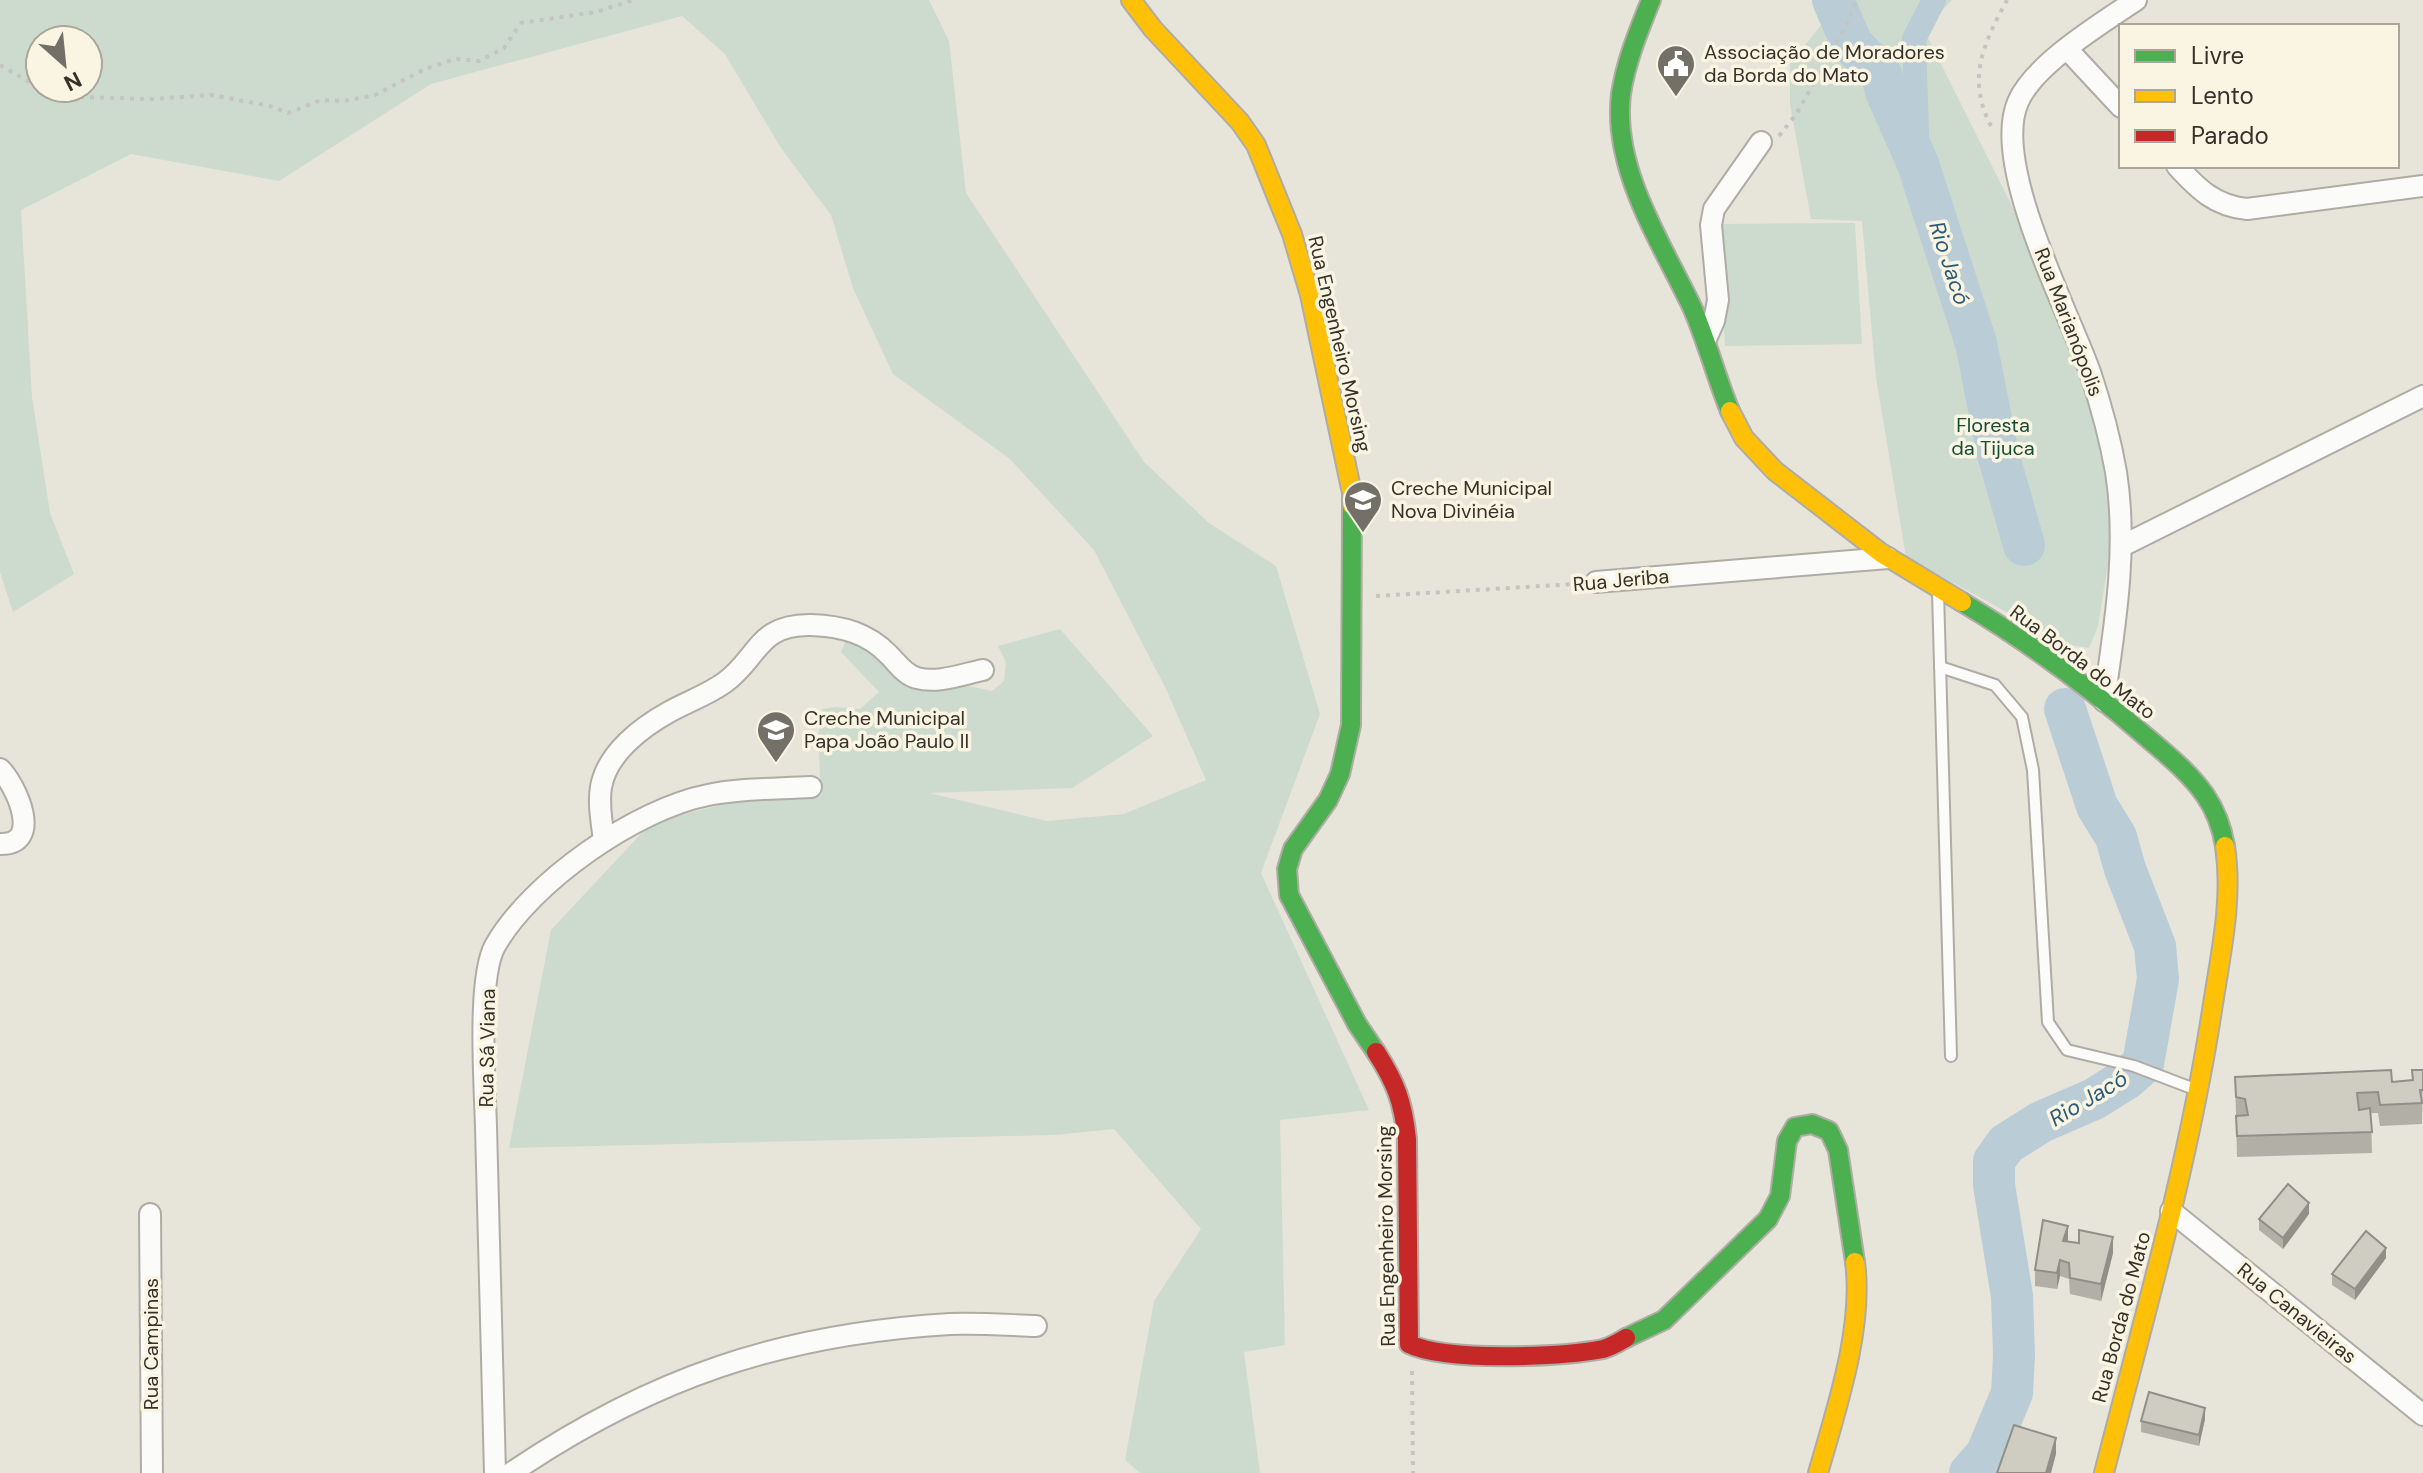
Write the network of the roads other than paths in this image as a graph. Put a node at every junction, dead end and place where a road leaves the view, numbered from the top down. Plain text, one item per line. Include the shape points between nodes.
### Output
1 (1131, 0) edge
2 (1651, 0) edge
3 (2136, 0) edge
4 (2067, 49) junction
5 (2119, 105) edge
6 (1761, 142) road end
7 (2179, 168) edge
8 (2423, 186) edge
9 (1706, 339) junction
10 (2423, 396) edge
11 (2122, 546) junction
12 (1888, 558) junction
13 (1596, 582) road end
14 (1937, 586) junction
15 (1940, 667) junction
16 (983, 670) dead end
17 (2104, 701) junction
18 (0, 769) edge
19 (811, 787) dead end
20 (604, 841) junction
21 (0, 844) edge
22 (1951, 1056) dead end
23 (2192, 1087) junction
24 (2171, 1211) junction
25 (150, 1214) dead end
26 (1036, 1326) dead end
27 (2423, 1415) edge
28 (152, 1473) edge
29 (495, 1473) edge
30 (511, 1473) edge
31 (1818, 1473) edge
32 (2104, 1473) edge

1 - 31 street, Rua Engenheiro Morsing via 1256,145 1310,295 1352,493 1353,696 1347,747 1328,800 1293,849 1287,869 1289,895 1357,1024 1394,1080 1404,1109 1409,1344 1446,1354 1557,1355 1607,1348 1664,1320 1768,1219 1780,1196 1787,1141 1795,1127 1812,1124 1829,1131 1838,1150 1856,1268 1846,1377
2 - 9 street, Rua Borda do Mato via 1620,105 1625,149 1645,210
3 - 4 street, Rua Marianópolis
4 - 5 street
4 - 11 street, Rua Marianópolis via 2032,79 2018,102 2012,153 2020,193 2106,423
6 - 9 street via 1714,209 1718,300
7 - 8 street via 2211,199 2230,208
9 - 12 street, Rua Borda do Mato via 1726,407 1755,451
10 - 11 street
11 - 17 street, Rua Marianópolis
12 - 13 street, Rua Jeriba
12 - 14 street, Rua Borda do Mato
14 - 15 lane
14 - 17 street, Rua Borda do Mato via 2024,640
15 - 22 lane
15 - 23 lane via 1995,685 2022,717 2033,770 2048,1022 2067,1050
16 - 20 street via 933,680 915,678 869,637 826,626 785,627 725,682 638,733 613,759 601,785
17 - 23 street, Rua Borda do Mato via 2204,792 2226,846 2226,913 2207,1053
18 - 21 street via 20,800 24,822 19,837
19 - 20 street, Rua Sá Viana via 708,795 621,828
20 - 29 street, Rua Sá Viana via 548,883 519,914 493,948 488,976 484,1056
23 - 24 street, Rua Borda do Mato
24 - 27 street, Rua Canavieiras
24 - 32 street, Rua Borda do Mato
25 - 28 street, Rua Campinas
26 - 30 street via 872,1330 791,1345 636,1398

